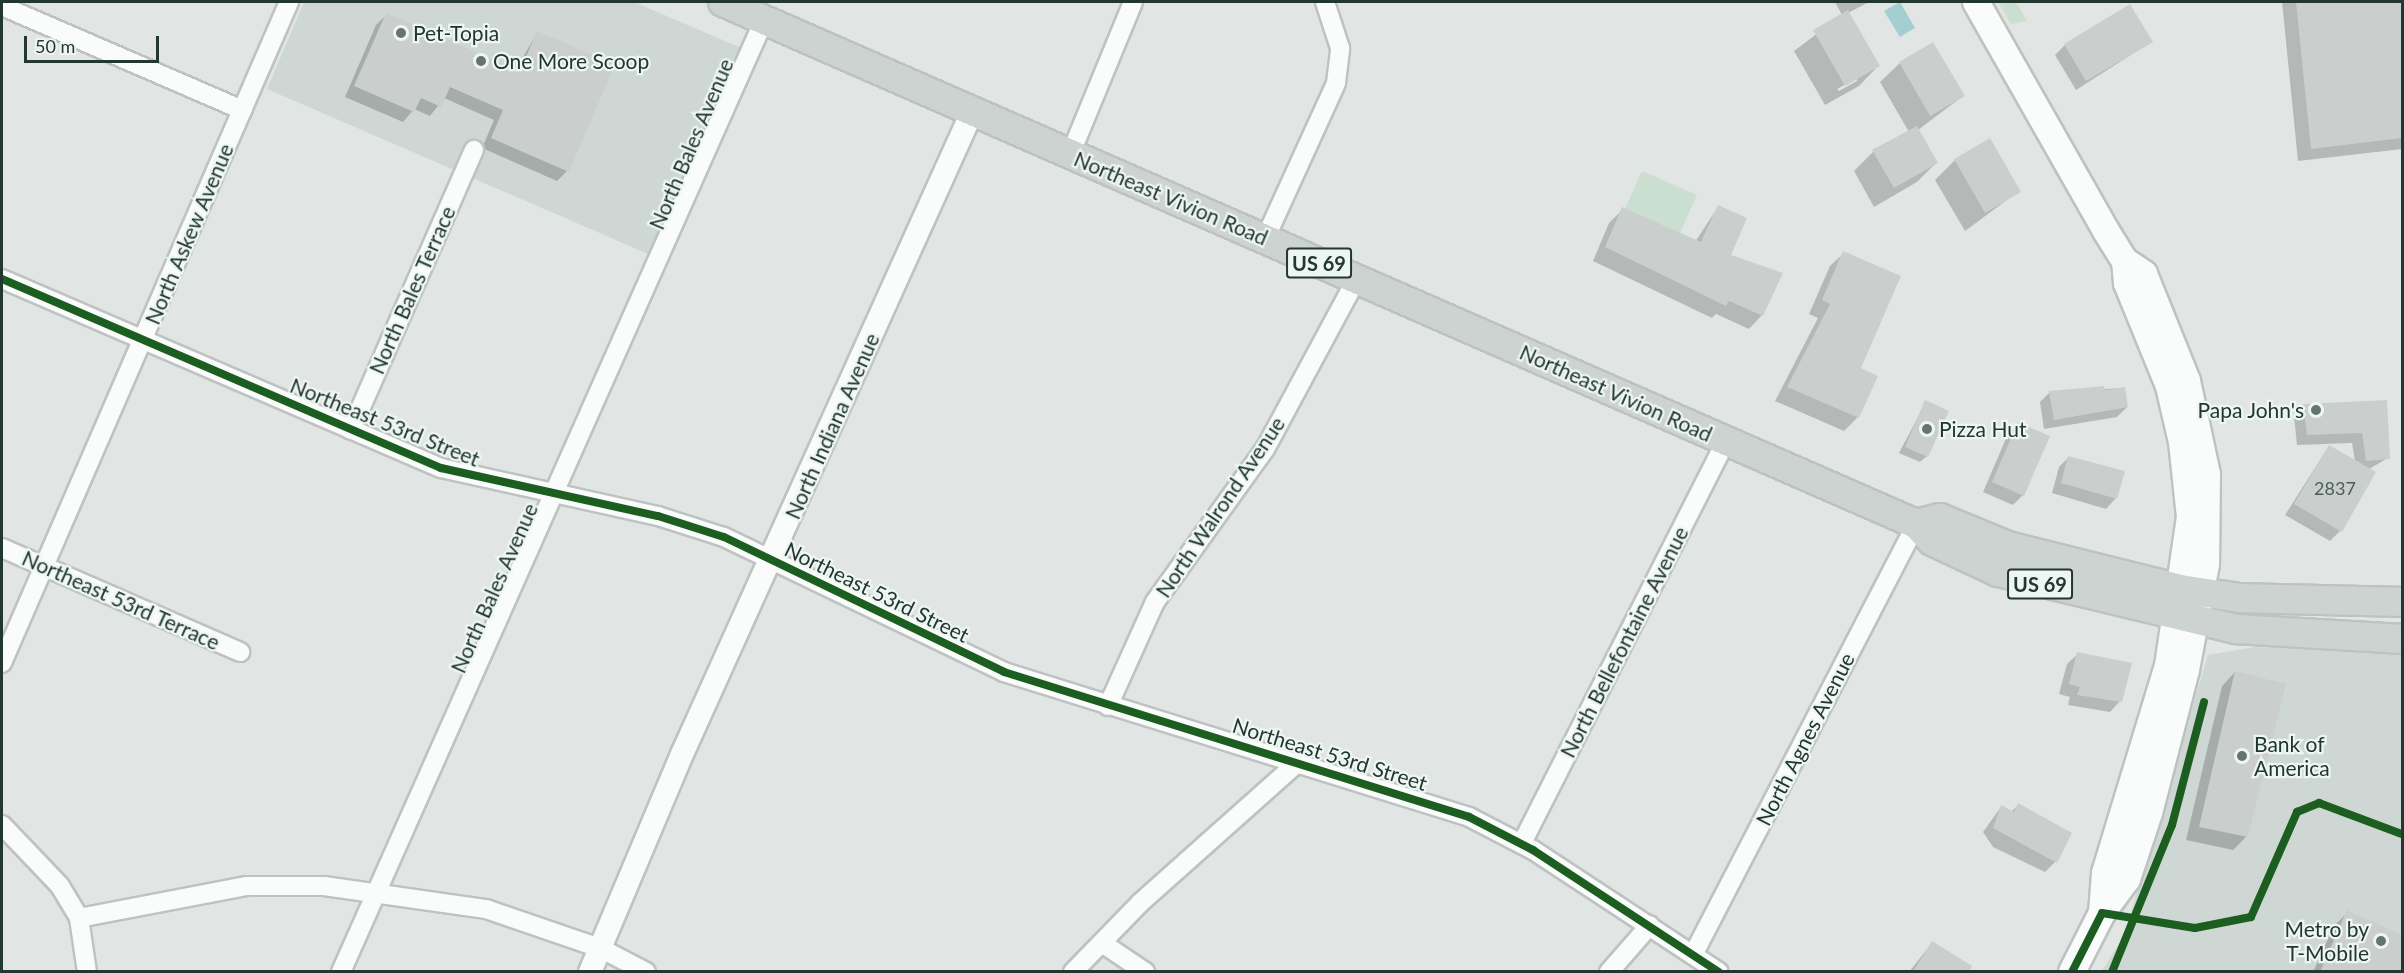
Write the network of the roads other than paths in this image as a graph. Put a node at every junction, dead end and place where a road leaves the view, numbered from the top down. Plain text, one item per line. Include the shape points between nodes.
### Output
1 (289, 2) edge
2 (723, 2) edge
3 (1133, 2) edge
4 (1324, 2) edge
5 (1976, 2) edge
6 (2, 6) edge
7 (764, 20) junction
8 (242, 110) junction
9 (972, 112) junction
10 (474, 150) dead end
11 (1070, 155) junction
12 (1265, 239) junction
13 (2, 279) edge
14 (1356, 280) junction
15 (143, 339) junction
16 (351, 430) junction
17 (1726, 441) junction
18 (556, 494) junction
19 (1916, 524) junction
20 (2, 548) edge
21 (771, 560) junction
22 (44, 566) junction
23 (2190, 591) junction
24 (2403, 602) edge
25 (2185, 620) junction
26 (2403, 639) edge
27 (240, 652) dead end
28 (2, 663) edge
29 (1108, 706) junction
30 (1298, 762) junction
31 (2, 825) edge
32 (1522, 843) junction
33 (373, 891) junction
34 (79, 918) junction
35 (1650, 925) junction
36 (1102, 943) junction
37 (600, 948) junction
38 (1694, 953) junction
39 (87, 972) edge
40 (341, 972) edge
41 (591, 972) edge
42 (646, 972) edge
43 (1073, 972) edge
44 (1145, 972) edge
45 (1609, 972) edge
46 (1719, 972) edge
47 (2072, 972) edge

1 - 8 street, North Askew Avenue
2 - 7 main road, Northeast Vivion Road / US 69
3 - 11 street
4 - 12 street via 1340,48 1336,84
5 - 23 main road via 2125,261 2127,283 2150,330 2182,442 2190,517
6 - 8 street
7 - 9 main road, Northeast Vivion Road / US 69
7 - 18 street, North Bales Avenue
8 - 15 street, North Askew Avenue
9 - 11 main road, Northeast Vivion Road / US 69
9 - 21 street, North Indiana Avenue
10 - 16 street, North Bales Terrace
11 - 12 main road, Northeast Vivion Road / US 69
12 - 14 main road, Northeast Vivion Road / US 69
13 - 15 street, Northeast 53rd Street
14 - 17 main road, Northeast Vivion Road / US 69
14 - 29 street, North Walrond Avenue via 1265,449 1155,602
15 - 16 street, Northeast 53rd Street
15 - 22 street, North Askew Avenue
16 - 18 street, Northeast 53rd Street via 477,480
17 - 19 main road, Northeast Vivion Road / US 69
17 - 32 street, North Bellefontaine Avenue
18 - 21 street, Northeast 53rd Street via 658,516 724,537
18 - 33 street, North Bales Avenue
19 - 23 main road, US 69 via 1940,518 2008,546
19 - 25 main road, Northeast Vivion Road / US 69 via 1932,541 1998,572
19 - 38 street, North Agnes Avenue
20 - 22 street, Northeast 53rd Terrace
21 - 29 street, Northeast 53rd Street via 985,664
21 - 37 street, North Indiana Avenue
22 - 27 street, Northeast 53rd Terrace
22 - 28 street, North Askew Avenue
23 - 24 main road, US 69
23 - 25 main road
25 - 26 main road, Northeast Vivion Road / US 69
25 - 47 main road via 2105,873 2102,913
29 - 30 street, Northeast 53rd Street
30 - 32 street, Northeast 53rd Street via 1468,817
30 - 36 street via 1140,903
31 - 34 street via 44,863
32 - 35 street, Northeast 53rd Street
33 - 34 street via 247,886
33 - 37 street via 486,909
33 - 40 street, North Bales Avenue
34 - 39 street
35 - 38 street, Northeast 53rd Street
35 - 45 street
36 - 43 street
36 - 44 street
37 - 41 street, North Indiana Avenue
37 - 42 street
38 - 46 street, Northeast 53rd Street

